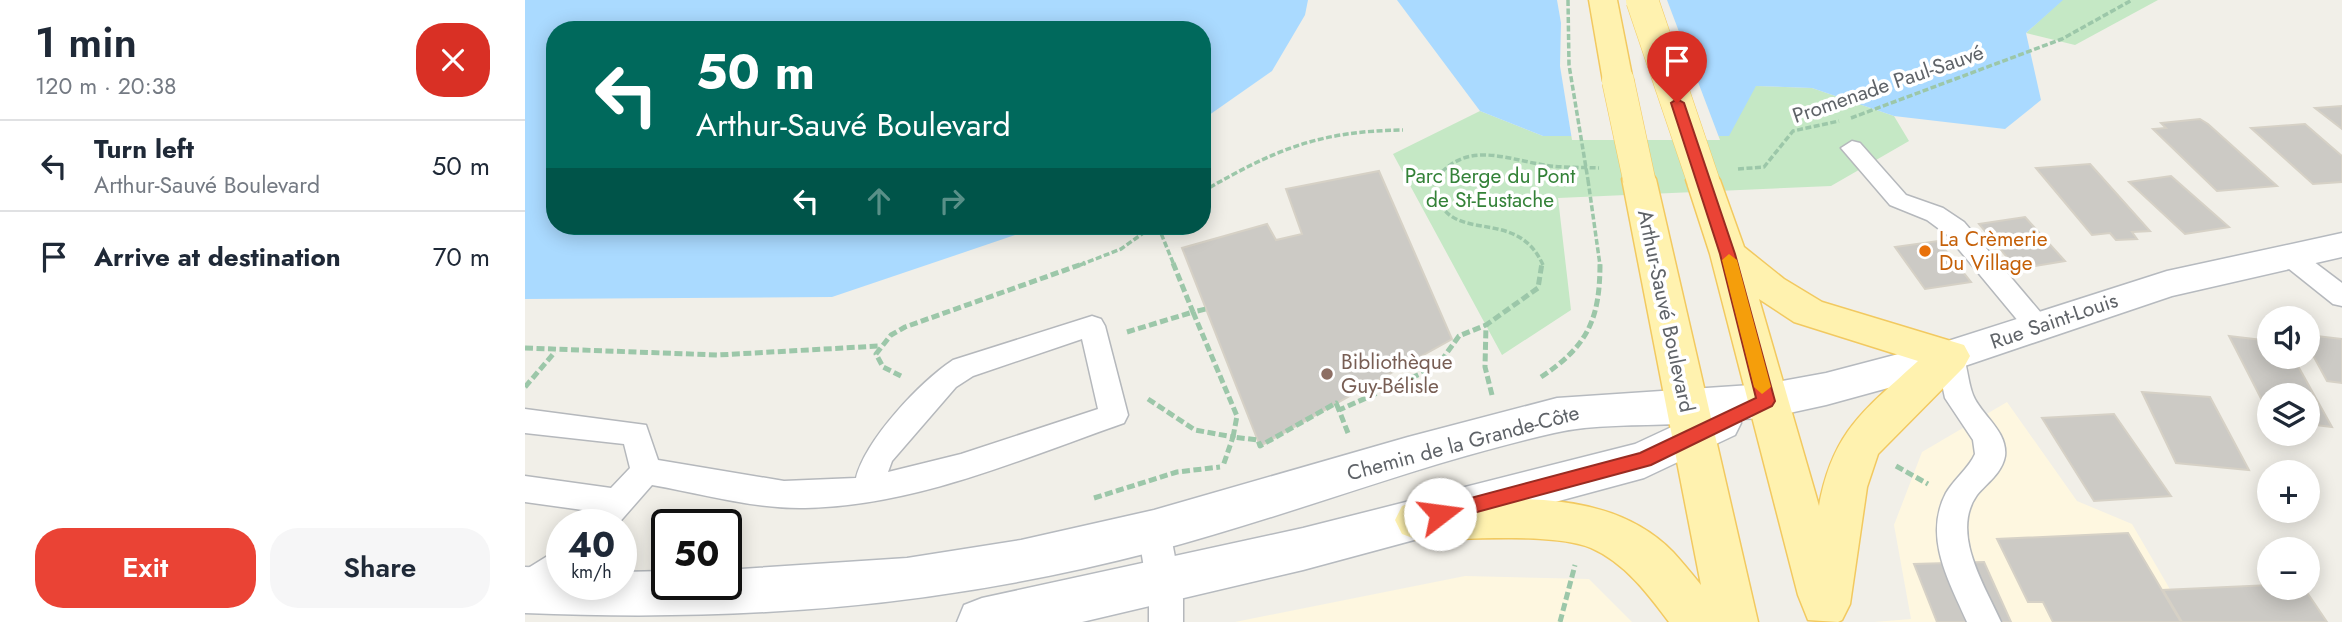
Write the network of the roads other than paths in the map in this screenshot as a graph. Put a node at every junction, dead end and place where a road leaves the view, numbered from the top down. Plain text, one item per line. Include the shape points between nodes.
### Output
1 (1603, 0) edge
2 (1642, 0) edge
3 (1851, 148) dead end
4 (2342, 245) edge
5 (1728, 254) junction
6 (2288, 255) junction
7 (2342, 297) edge
8 (2038, 327) junction
9 (1950, 356) junction
10 (1766, 401) junction
11 (525, 421) edge
12 (1689, 421) junction
13 (646, 471) junction
14 (869, 488) junction
15 (525, 489) edge
16 (591, 509) edge
17 (612, 509) edge
18 (1418, 520) junction
19 (1154, 531) junction
20 (546, 574) edge
21 (525, 590) edge
22 (1165, 602) edge
23 (1828, 613) edge
24 (982, 622) edge
25 (1700, 622) edge
26 (1733, 622) edge
27 (1984, 622) edge

1 - 12 main road, Arthur-Sauvé Boulevard, bridge via 1624,173
2 - 5 main road, bridge via 1715,174
3 - 8 lane via 1898,200 1935,214 1955,229
4 - 6 main road, Rue Saint-Louis
5 - 9 main road via 1808,312
5 - 10 main road
6 - 7 lane
6 - 8 main road, Rue Saint-Louis via 2167,284
8 - 9 main road, Rue Saint-Louis
9 - 10 main road, Rue Saint-Louis
9 - 23 main road via 1859,446 1845,486
9 - 27 lane via 1962,402 1990,445 1987,465 1960,496 1950,534
10 - 12 main road, Chemin de la Grande-Côte
10 - 23 main road
11 - 13 lane via 636,433
12 - 18 main road, Chemin de la Grande-Côte via 1644,460
12 - 19 main road, Chemin de la Grande-Côte via 1557,415 1408,454
12 - 26 main road, Arthur-Sauvé Boulevard
13 - 14 lane via 768,493 806,495
13 - 17 lane
14 - 14 lane via 926,475 1114,415 1092,326 984,359 946,379 881,453
15 - 16 lane
18 - 22 main road, Chemin de la Grande-Côte
18 - 25 main road via 1545,520 1594,527 1655,566
19 - 21 main road, Chemin de la Grande-Côte via 998,566 829,587 657,595
19 - 22 lane
20 - 21 lane
22 - 24 main road, Chemin de la Grande-Côte

